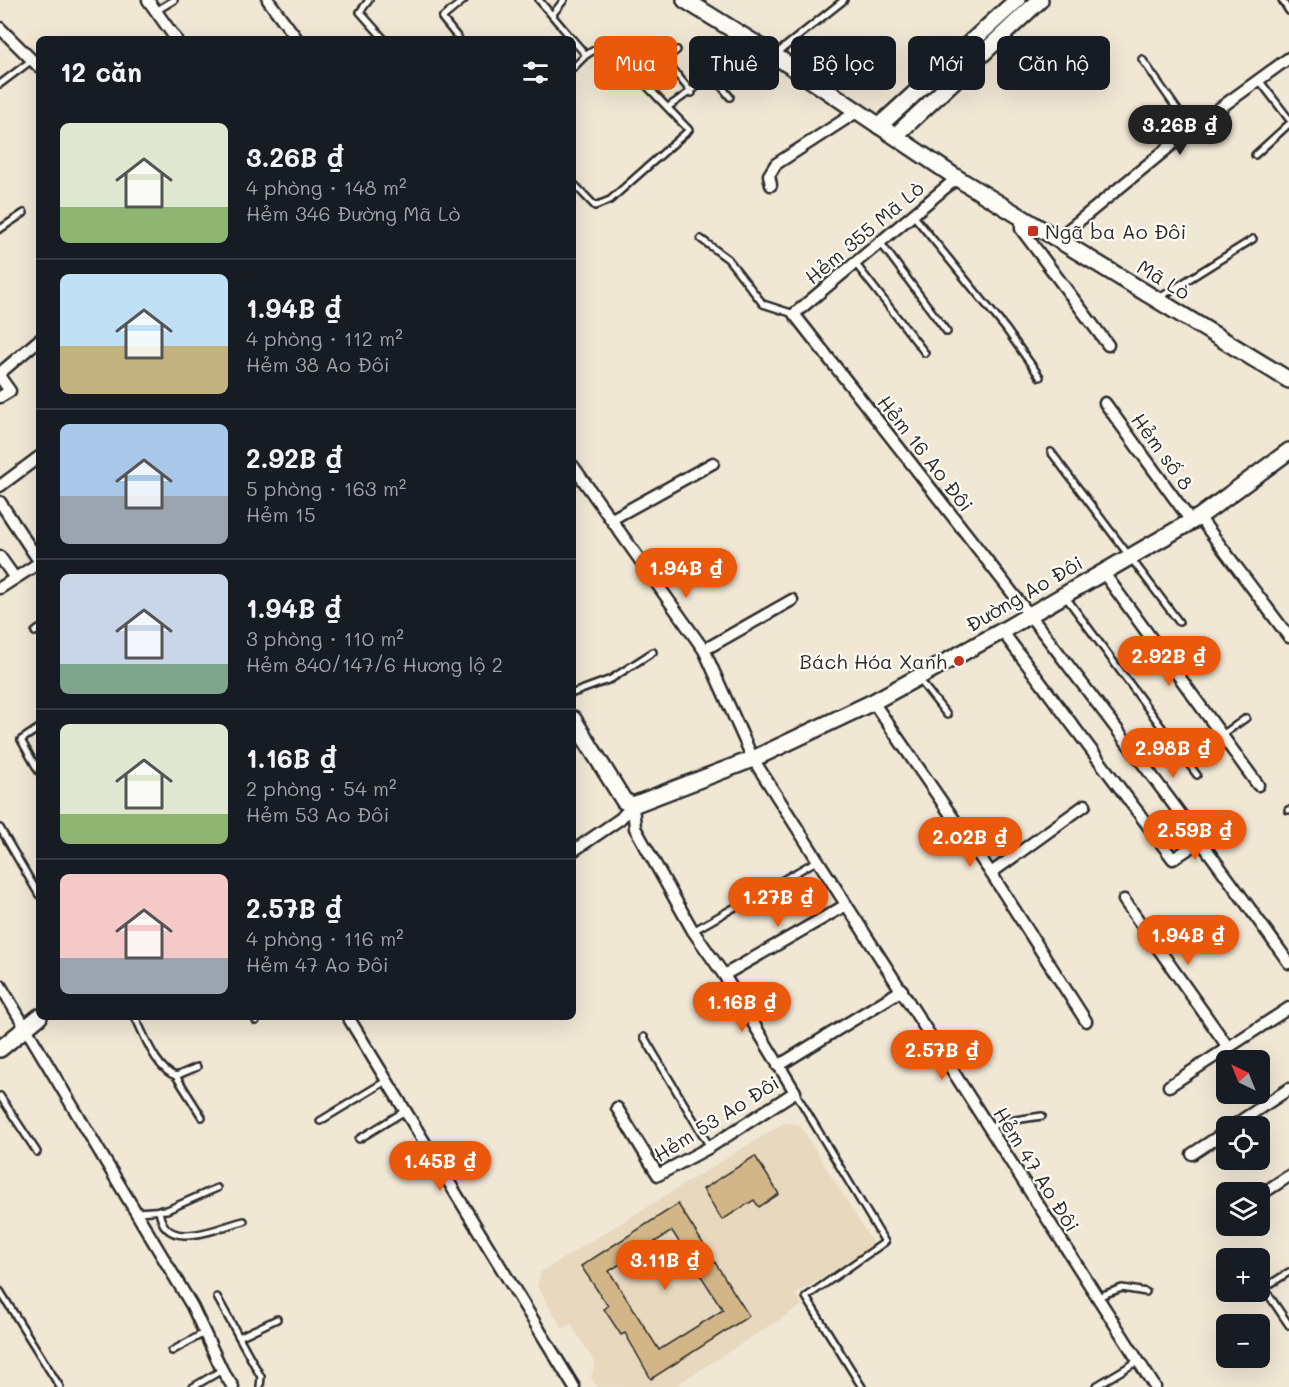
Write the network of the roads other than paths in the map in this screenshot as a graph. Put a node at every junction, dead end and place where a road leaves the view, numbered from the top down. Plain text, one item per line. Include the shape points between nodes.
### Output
1 (148, 0) edge
2 (174, 0) edge
3 (268, 0) edge
4 (369, 0) edge
5 (464, 0) edge
6 (539, 0) edge
7 (564, 0) edge
8 (685, 0) edge
9 (844, 0) edge
10 (1017, 0) edge
11 (1040, 0) edge
12 (1282, 0) edge
13 (156, 11) junction
14 (1289, 11) edge
15 (552, 15) junction
16 (0, 28) edge
17 (174, 36) edge
18 (295, 36) edge
19 (381, 36) edge
20 (457, 36) edge
21 (570, 36) edge
22 (744, 36) edge
23 (576, 43) edge
24 (594, 50) edge
25 (779, 51) edge
26 (586, 55) junction
27 (1289, 57) edge
28 (779, 58) edge
29 (1142, 59) dead end
30 (35, 64) edge
31 (576, 65) edge
32 (677, 75) edge
33 (1259, 80) junction
34 (0, 84) edge
35 (651, 90) edge
36 (696, 90) edge
37 (724, 90) edge
38 (692, 93) junction
39 (730, 97) dead end
40 (668, 107) junction
41 (858, 111) junction
42 (1289, 122) edge
43 (879, 126) junction
44 (1191, 129) junction
45 (895, 136) junction
46 (1254, 155) dead end
47 (957, 178) junction
48 (771, 185) dead end
49 (576, 186) edge
50 (24, 213) dead end
51 (913, 215) junction
52 (1021, 217) junction
53 (0, 229) edge
54 (701, 238) dead end
55 (1057, 239) junction
56 (1253, 239) dead end
57 (880, 242) junction
58 (855, 263) junction
59 (1157, 299) junction
60 (794, 314) junction
61 (947, 332) dead end
62 (36, 343) edge
63 (1108, 345) dead end
64 (925, 353) dead end
65 (0, 375) edge
66 (1040, 377) dead end
67 (1289, 381) edge
68 (0, 398) edge
69 (1105, 403) dead end
70 (1289, 451) edge
71 (1051, 452) dead end
72 (36, 464) edge
73 (713, 464) dead end
74 (576, 470) edge
75 (0, 486) edge
76 (0, 502) edge
77 (612, 519) junction
78 (1195, 519) junction
79 (1130, 556) junction
80 (0, 557) edge
81 (36, 557) edge
82 (36, 564) edge
83 (1103, 572) junction
84 (15, 579) junction
85 (0, 588) edge
86 (1064, 595) junction
87 (792, 600) dead end
88 (1030, 614) junction
89 (1179, 622) dead end
90 (1002, 631) junction
91 (1289, 637) edge
92 (704, 650) junction
93 (653, 652) dead end
94 (916, 677) junction
95 (576, 692) edge
96 (873, 702) junction
97 (947, 715) dead end
98 (1246, 718) dead end
99 (576, 724) edge
100 (36, 730) edge
101 (1222, 735) junction
102 (753, 759) junction
103 (36, 767) edge
104 (1197, 775) dead end
105 (1258, 785) dead end
106 (633, 804) junction
107 (1085, 805) dead end
108 (0, 828) edge
109 (1202, 840) junction
110 (576, 849) edge
111 (818, 860) junction
112 (991, 873) junction
113 (36, 890) edge
114 (1124, 900) dead end
115 (846, 905) junction
116 (693, 931) junction
117 (1289, 963) edge
118 (724, 975) junction
119 (0, 985) edge
120 (902, 990) junction
121 (1289, 1008) edge
122 (36, 1020) edge
123 (137, 1020) edge
124 (350, 1020) edge
125 (1086, 1022) dead end
126 (25, 1029) junction
127 (644, 1037) dead end
128 (1228, 1047) junction
129 (0, 1049) edge
130 (778, 1066) junction
131 (197, 1067) dead end
132 (176, 1076) junction
133 (388, 1080) junction
134 (1169, 1086) dead end
135 (1289, 1089) edge
136 (795, 1092) junction
137 (0, 1096) edge
138 (617, 1108) dead end
139 (407, 1110) junction
140 (1042, 1116) dead end
141 (1248, 1116) edge
142 (202, 1117) dead end
143 (320, 1121) dead end
144 (989, 1128) junction
145 (359, 1139) dead end
146 (1216, 1139) edge
147 (710, 1147) junction
148 (37, 1152) dead end
149 (1192, 1155) dead end
150 (1289, 1176) edge
151 (217, 1188) dead end
152 (1270, 1188) edge
153 (159, 1210) junction
154 (136, 1212) junction
155 (244, 1221) dead end
156 (1289, 1272) edge
157 (1270, 1281) edge
158 (0, 1291) edge
159 (1146, 1292) dead end
160 (217, 1297) dead end
161 (1096, 1297) junction
162 (1270, 1297) edge
163 (277, 1319) dead end
164 (1289, 1325) edge
165 (204, 1334) junction
166 (239, 1337) junction
167 (172, 1351) dead end
168 (1137, 1361) junction
169 (222, 1370) junction
170 (1096, 1386) edge
171 (60, 1387) edge
172 (193, 1387) edge
173 (233, 1387) edge
174 (260, 1387) edge
175 (574, 1387) edge
176 (862, 1387) edge
177 (1155, 1387) edge

1 - 13 street
2 - 13 lane
3 - 18 street
4 - 19 lane via 360,12
5 - 20 lane via 442,18
6 - 15 lane
7 - 15 lane
8 - 22 main road, Mã Lò
9 - 25 lane
10 - 43 main road
11 - 45 main road
12 - 14 lane
13 - 17 street
15 - 21 lane
16 - 30 street
23 - 26 lane
24 - 26 lane
26 - 31 lane
27 - 33 street
28 - 41 main road, Mã Lò
29 - 44 lane
30 - 34 lane
32 - 38 lane
33 - 42 lane
33 - 44 street
35 - 40 lane
36 - 38 lane
37 - 39 lane
38 - 40 lane
40 - 49 lane via 689,130 610,200 595,206
41 - 43 main road, Mã Lò
41 - 48 street via 776,164 768,175
42 - 46 lane
43 - 45 main road, Mã Lò
44 - 55 street
45 - 47 main road, Mã Lò
47 - 51 street, Hẻm 355 Mã Lò
47 - 52 main road, Mã Lò
50 - 53 lane
51 - 57 street, Hẻm 355 Mã Lò
51 - 66 lane
52 - 55 main road, Mã Lò
52 - 63 street via 1021,229
54 - 60 lane via 728,259 763,304
55 - 59 main road, Mã Lò
56 - 59 lane
57 - 58 street, Hẻm 355 Mã Lò
57 - 61 lane
58 - 60 street, Hẻm 355 Mã Lò
58 - 64 lane
59 - 67 main road, Mã Lò
60 - 88 street, Hẻm 16 Ao Đôi
62 - 65 street
65 - 68 street via 10,391
69 - 78 street, Hẻm số 8
70 - 78 main road, Đường Ao Đôi
71 - 79 lane
72 - 75 street
73 - 77 street
74 - 77 street, Hẻm 47 Ao Đôi
76 - 81 street
77 - 92 street, Hẻm 47 Ao Đôi
78 - 79 main road, Đường Ao Đôi
78 - 91 street, Hẻm số 8
79 - 83 main road, Đường Ao Đôi
79 - 89 lane
80 - 84 street
82 - 84 street
83 - 86 main road, Đường Ao Đôi
83 - 101 street
84 - 85 street
86 - 88 main road, Đường Ao Đôi
86 - 104 lane
87 - 92 street
88 - 90 main road, Đường Ao Đôi
88 - 109 street, Hẻm 16 Ao Đôi
90 - 94 main road, Đường Ao Đôi
90 - 109 street via 1173,859
92 - 102 street, Hẻm 47 Ao Đôi
93 - 95 lane via 611,679
94 - 96 main road, Đường Ao Đôi
94 - 97 lane
96 - 102 main road, Đường Ao Đôi
96 - 112 street
98 - 101 lane
99 - 106 main road via 624,801
100 - 103 lane via 21,740
101 - 105 street
102 - 106 main road, Đường Ao Đôi
102 - 111 street, Hẻm 47 Ao Đôi
106 - 110 street via 620,819
106 - 116 street, Hẻm 53 Ao Đôi via 635,828
107 - 112 street
108 - 113 lane
109 - 117 street, Hẻm 16 Ao Đôi
111 - 115 street, Hẻm 47 Ao Đôi
111 - 116 lane
112 - 125 street
114 - 128 street
115 - 118 street
115 - 120 street, Hẻm 47 Ao Đôi
116 - 118 street, Hẻm 53 Ao Đôi
118 - 130 street, Hẻm 53 Ao Đôi
119 - 126 street
120 - 130 street
120 - 144 street, Hẻm 47 Ao Đôi
121 - 128 street
122 - 126 main road
123 - 132 lane via 160,1063
124 - 133 street
126 - 129 main road
126 - 154 street
127 - 147 lane
128 - 134 street
130 - 136 street, Hẻm 53 Ao Đôi
131 - 132 lane
132 - 142 lane
133 - 139 street
133 - 143 lane
135 - 141 street
136 - 147 street, Hẻm 53 Ao Đôi
136 - 176 lane via 885,1242 806,1297
137 - 148 lane
138 - 147 street, Hẻm 53 Ao Đôi via 657,1175
139 - 145 lane
139 - 175 street
140 - 144 lane via 1000,1122
144 - 161 street, Hẻm 47 Ao Đôi
146 - 149 street
150 - 152 street
151 - 153 lane
153 - 154 lane
153 - 155 lane via 161,1222 170,1232 195,1237
154 - 165 street via 192,1306
156 - 157 lane
158 - 171 lane
159 - 161 lane via 1122,1288
160 - 166 lane
161 - 168 street, Hẻm 47 Ao Đôi
162 - 164 lane
163 - 166 lane
165 - 167 lane
165 - 169 street
166 - 174 lane via 261,1377
168 - 170 lane
168 - 177 street, Hẻm 47 Ao Đôi
169 - 172 lane
169 - 173 street

